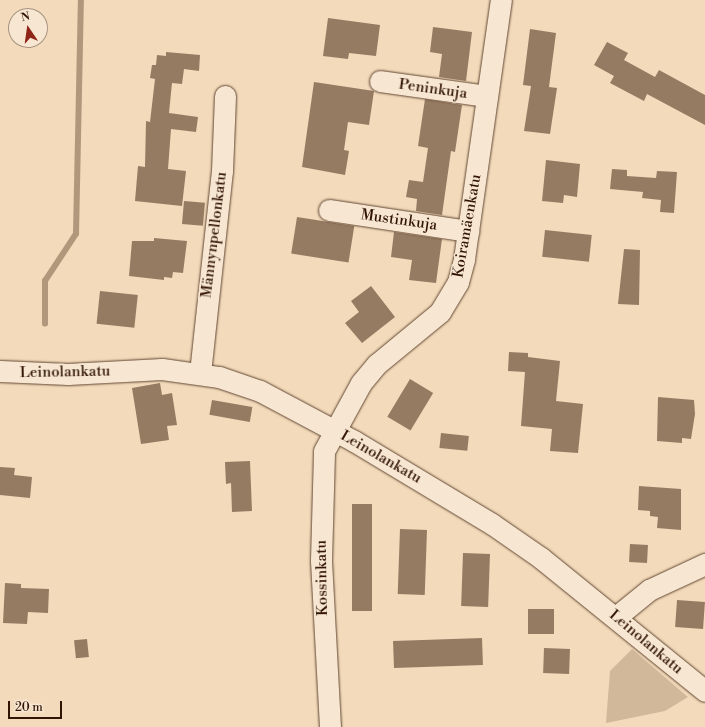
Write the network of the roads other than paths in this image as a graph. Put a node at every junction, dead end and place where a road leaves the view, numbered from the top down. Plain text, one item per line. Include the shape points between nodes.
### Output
1 (501, 0) edge
2 (380, 81) dead end
3 (225, 96) dead end
4 (487, 96) junction
5 (330, 210) dead end
6 (468, 231) junction
7 (0, 371) edge
8 (200, 373) junction
9 (334, 430) junction
10 (705, 564) edge
11 (616, 617) junction
12 (705, 691) edge
13 (330, 727) edge

1 - 4 street, Koiramäenkatu
2 - 4 street, Peninkuja
3 - 8 street, Männynpellonkatu via 222,171
4 - 6 street, Koiramäenkatu
5 - 6 street, Mustinkuja
6 - 9 street, Koiramäenkatu via 458,282 448,303 419,332 377,364 361,383
7 - 8 street, Leinolankatu via 68,374 162,369
8 - 9 street, Leinolankatu via 260,391
9 - 11 street, Leinolankatu via 492,524 541,558
9 - 13 street, Kossinkatu via 324,451 321,477 323,623
10 - 11 street via 649,590
11 - 12 street, Leinolankatu

